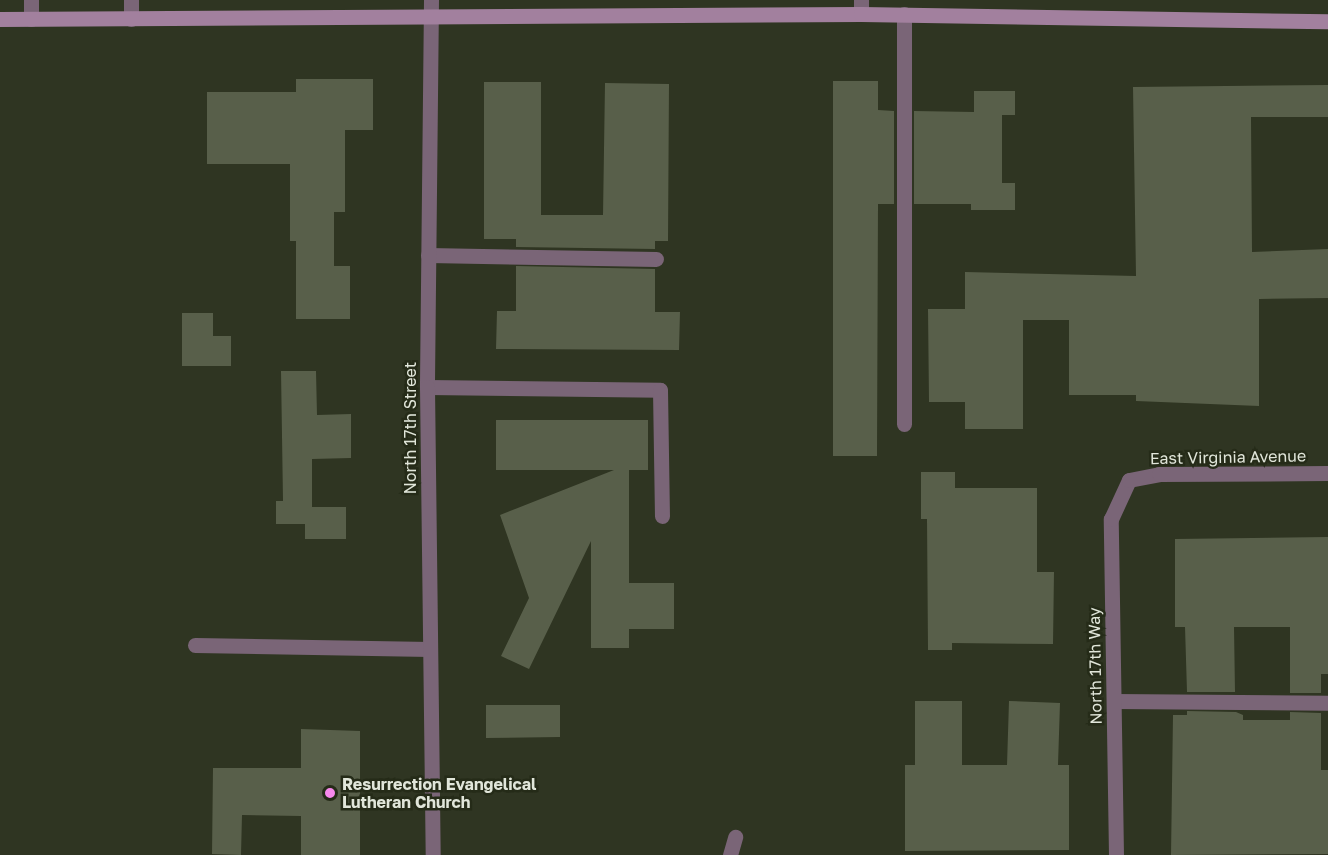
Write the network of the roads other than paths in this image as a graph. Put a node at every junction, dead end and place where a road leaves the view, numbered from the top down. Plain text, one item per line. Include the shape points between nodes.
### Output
1 (31, 0) edge
2 (131, 0) edge
3 (430, 0) edge
4 (861, 7) edge
5 (904, 14) junction
6 (131, 19) junction
7 (430, 19) junction
8 (0, 20) edge
9 (31, 20) junction
10 (1328, 21) edge
11 (428, 255) junction
12 (656, 259) dead end
13 (427, 387) junction
14 (904, 424) dead end
15 (1328, 473) edge
16 (1129, 480) joint
17 (662, 516) dead end
18 (195, 645) dead end
19 (430, 649) junction
20 (1114, 700) junction
21 (1328, 703) edge
22 (735, 837) dead end
23 (433, 855) edge
24 (730, 855) edge
25 (1116, 855) edge

1 - 9 street
2 - 6 street
3 - 7 street, North 17th Street
4 - 5 street
4 - 7 street
5 - 10 street
5 - 14 street
6 - 7 street
6 - 9 street
7 - 11 street, North 17th Street
8 - 9 street
11 - 12 street
11 - 13 street, North 17th Street
13 - 17 street via 660,390
13 - 19 street, North 17th Street
15 - 16 street, East Virginia Avenue via 1159,474
16 - 20 street, North 17th Way via 1111,519
18 - 19 street
19 - 23 street, North 17th Street
20 - 21 street
20 - 25 street, North 17th Way
22 - 24 street

